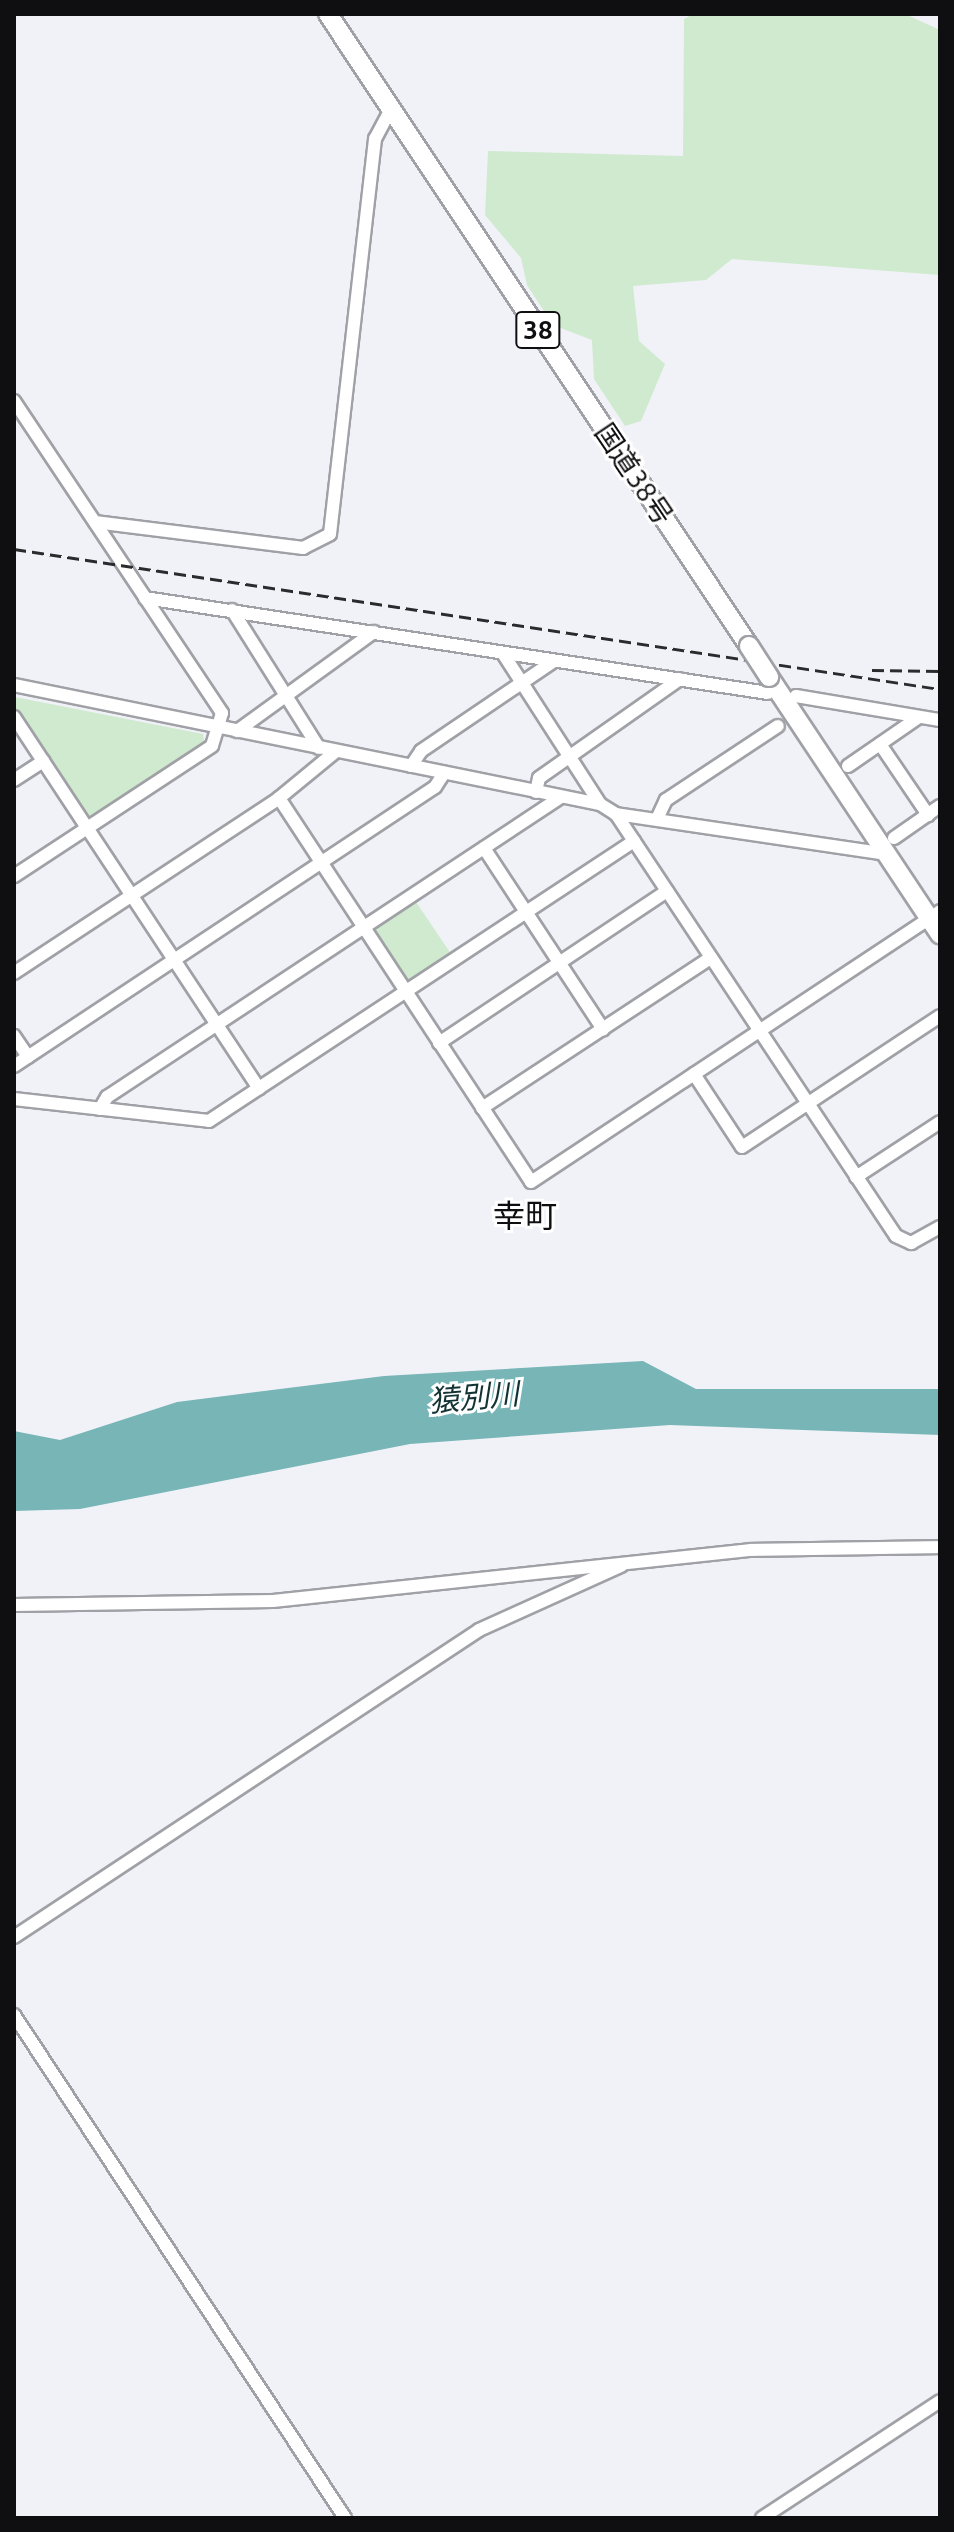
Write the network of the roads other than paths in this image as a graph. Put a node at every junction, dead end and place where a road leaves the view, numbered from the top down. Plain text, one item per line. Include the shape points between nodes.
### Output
1 (328, 14) edge
2 (391, 109) junction
3 (14, 401) edge
4 (95, 522) junction
5 (145, 598) junction
6 (232, 610) junction
7 (374, 632) junction
8 (504, 655) junction
9 (554, 661) junction
10 (680, 679) junction
11 (522, 684) junction
12 (14, 685) edge
13 (769, 685) junction
14 (287, 696) junction
15 (796, 696) dead end
16 (14, 717) edge
17 (919, 717) junction
18 (940, 720) edge
19 (778, 726) dead end
20 (221, 728) junction
21 (237, 731) junction
22 (880, 744) junction
23 (319, 748) junction
24 (335, 752) junction
25 (570, 757) junction
26 (43, 761) junction
27 (411, 766) junction
28 (848, 766) dead end
29 (444, 773) junction
30 (14, 780) edge
31 (536, 792) junction
32 (561, 797) junction
33 (279, 798) junction
34 (600, 804) junction
35 (940, 806) edge
36 (616, 814) junction
37 (928, 815) junction
38 (657, 819) junction
39 (88, 828) junction
40 (634, 841) junction
41 (890, 846) junction
42 (484, 848) junction
43 (320, 864) junction
44 (14, 876) edge
45 (667, 891) junction
46 (130, 894) junction
47 (526, 913) junction
48 (937, 921) edge
49 (363, 928) junction
50 (710, 958) junction
51 (174, 960) junction
52 (559, 963) junction
53 (14, 973) edge
54 (406, 992) junction
55 (940, 1016) edge
56 (216, 1025) junction
57 (603, 1029) junction
58 (759, 1031) junction
59 (14, 1036) edge
60 (439, 1043) junction
61 (28, 1057) junction
62 (14, 1066) edge
63 (694, 1074) junction
64 (259, 1088) junction
65 (14, 1099) edge
66 (807, 1104) junction
67 (482, 1108) junction
68 (100, 1109) junction
69 (940, 1122) edge
70 (856, 1177) junction
71 (940, 1227) edge
72 (940, 1547) edge
73 (631, 1562) junction
74 (14, 1605) edge
75 (14, 1937) edge
76 (14, 2015) edge
77 (940, 2401) edge
78 (345, 2518) edge
79 (762, 2518) edge

1 - 2 highway, 国道38号 / 38
2 - 4 street via 375,139 330,534 303,548
2 - 13 highway, 国道38号 / 38, bridge via 749,646
3 - 4 street
4 - 5 street
5 - 6 street
5 - 20 street via 222,713
6 - 7 street
6 - 14 street
7 - 8 street
7 - 14 street
8 - 9 street
8 - 11 street
9 - 10 street
9 - 11 street
10 - 13 street
10 - 25 street
11 - 25 street
11 - 27 street via 421,751
12 - 20 street
13 - 41 highway, 国道38号 / 38
14 - 21 street
14 - 23 street
15 - 17 street
16 - 26 street
17 - 18 street
17 - 22 street
19 - 38 street via 666,800
20 - 21 street
20 - 39 street via 212,746
21 - 23 street
22 - 28 street
22 - 37 street
23 - 24 street
24 - 27 street
24 - 33 street
25 - 31 street via 539,778
25 - 34 street
26 - 30 street
26 - 39 street
27 - 29 street
29 - 31 street
29 - 43 street via 435,787
31 - 32 street
32 - 34 street
32 - 42 street
33 - 43 street
33 - 46 street
34 - 36 street
35 - 37 street
36 - 38 street
36 - 40 street
37 - 41 street
38 - 41 street
39 - 44 street
39 - 46 street
40 - 45 street
40 - 47 street
41 - 48 highway, 国道38号 / 38
42 - 47 street
42 - 49 street
43 - 49 street
43 - 51 street
45 - 50 street
45 - 52 street
46 - 51 street
46 - 53 street
47 - 52 street
47 - 54 street
48 - 58 street
49 - 54 street
49 - 56 street
50 - 57 street
50 - 58 street
51 - 56 street
51 - 61 street
52 - 57 street
52 - 60 street
54 - 60 street
54 - 64 street
55 - 66 street
56 - 64 street
56 - 68 street via 107,1097
57 - 67 street
58 - 63 street
58 - 66 street
59 - 61 street
60 - 67 street
61 - 62 street
63 - 66 street via 742,1147
63 - 67 street via 531,1182
64 - 68 street via 209,1121
65 - 68 street
66 - 70 street
69 - 70 street
70 - 71 street via 904,1241
72 - 73 street via 751,1550
73 - 74 street via 273,1601
73 - 75 street via 479,1630
76 - 78 street
77 - 79 street

